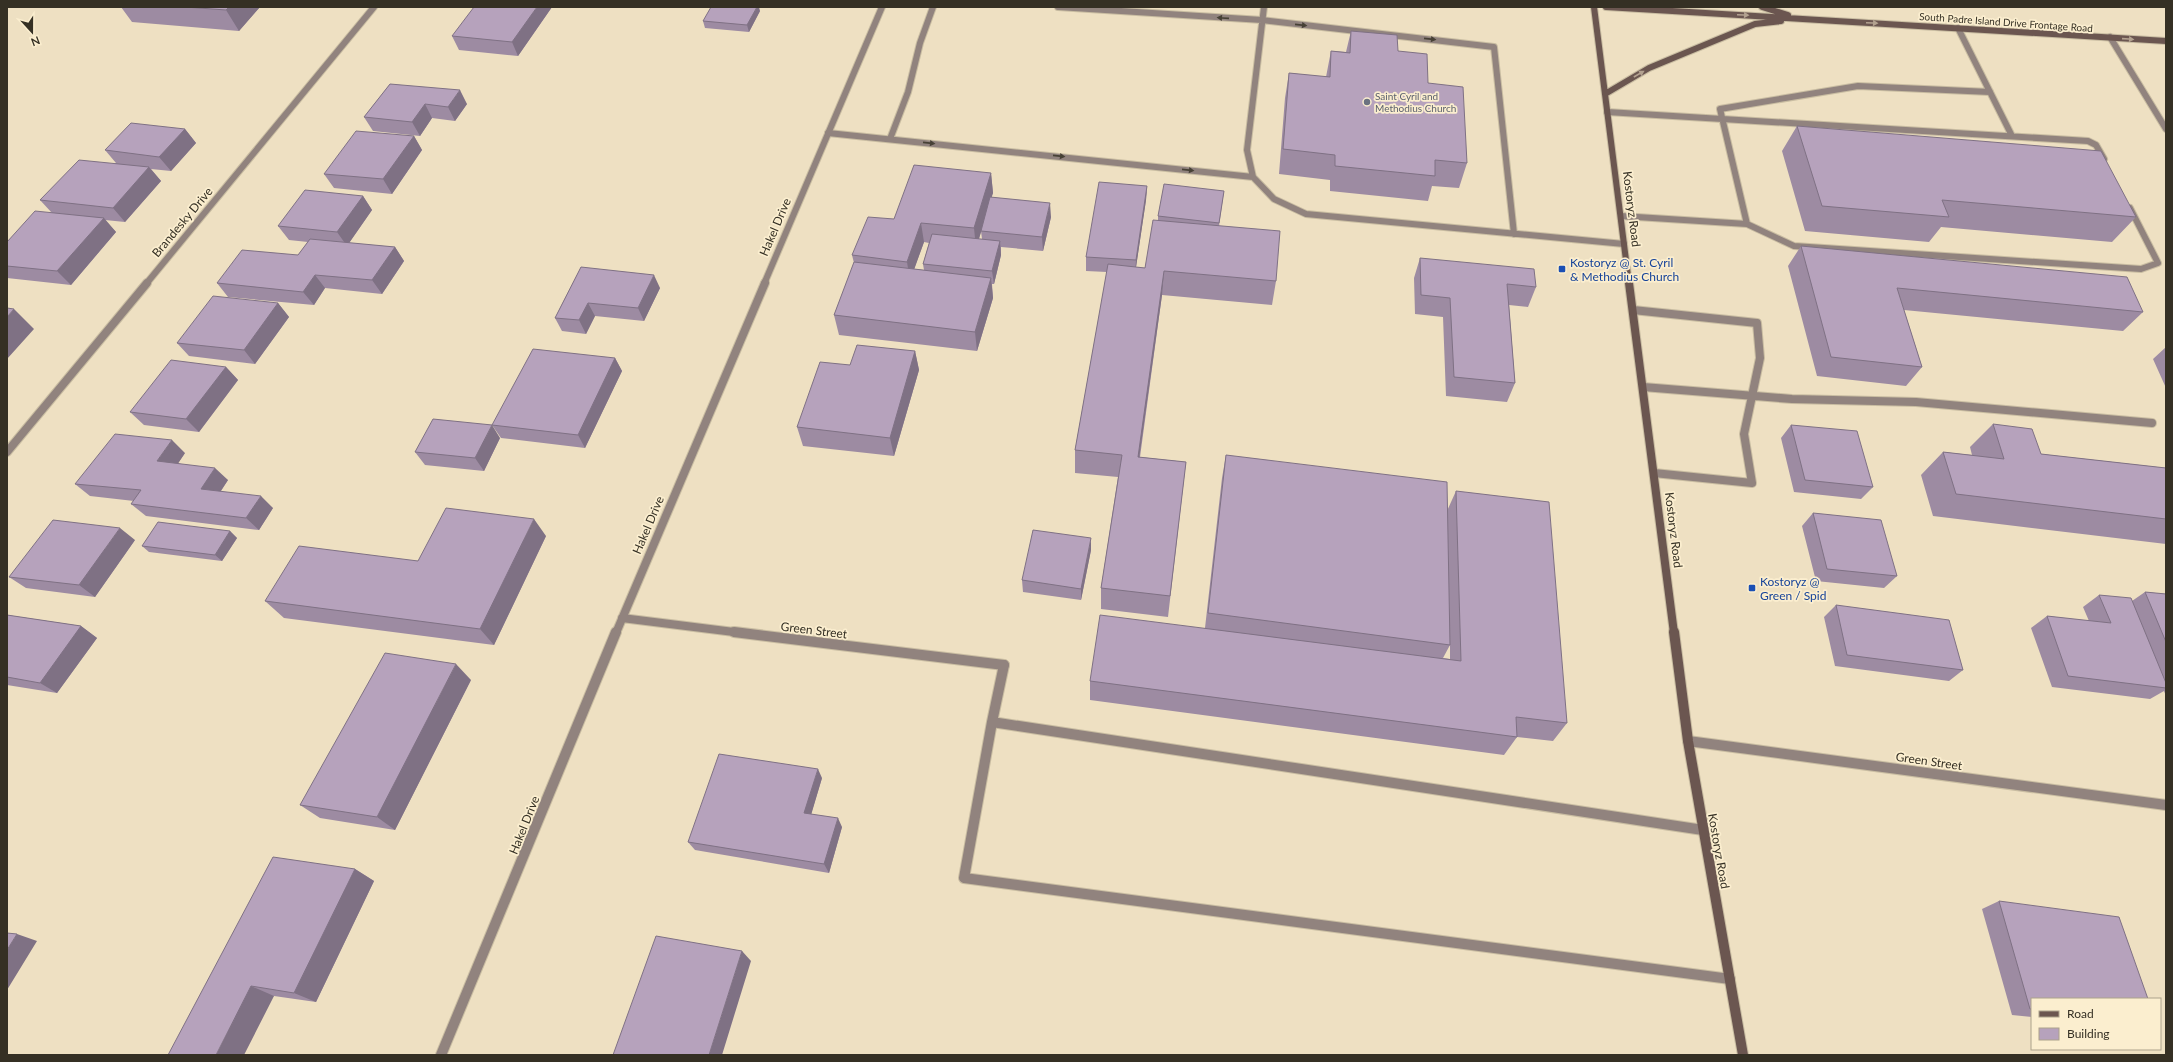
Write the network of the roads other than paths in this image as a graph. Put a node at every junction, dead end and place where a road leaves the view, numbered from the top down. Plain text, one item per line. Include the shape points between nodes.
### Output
1 (374, 7) edge
2 (882, 7) edge
3 (932, 7) edge
4 (1058, 7) edge
5 (1264, 7) edge
6 (1594, 7) edge
7 (1606, 7) edge
8 (1762, 7) edge
9 (1802, 19) junction
10 (1262, 20) junction
11 (1958, 28) junction
12 (2110, 37) junction
13 (2166, 41) edge
14 (1990, 92) junction
15 (1605, 94) junction
16 (1607, 112) junction
17 (1723, 119) junction
18 (2166, 129) edge
19 (828, 133) junction
20 (2012, 136) junction
21 (890, 139) junction
22 (2107, 165) edge
23 (1253, 177) junction
24 (2128, 204) edge
25 (1621, 216) junction
26 (1747, 224) junction
27 (1514, 234) junction
28 (1624, 244) junction
29 (1633, 310) junction
30 (1643, 388) junction
31 (1752, 396) junction
32 (2152, 423) dead end
33 (7, 452) edge
34 (1654, 473) junction
35 (622, 618) junction
36 (992, 722) junction
37 (1688, 741) junction
38 (2166, 805) edge
39 (1703, 830) junction
40 (1730, 979) junction
41 (441, 1055) edge
42 (1743, 1055) edge

1 - 33 street, Brandesky Drive
2 - 19 street, Hakel Drive
3 - 21 street via 908,92
10 -> 4 street
5 - 10 street
6 - 15 main road, Kostoryz Road
7 -> 9 main road, South Padre Island Drive Frontage Road
8 - 9 main road
9 -> 11 main road, South Padre Island Drive Frontage Road
15 -> 9 main road via 1650,68 1755,24
10 - 23 street via 1247,150
10 -> 27 street via 1494,47
11 - 12 main road, South Padre Island Drive Frontage Road
11 - 14 street
12 -> 13 main road, South Padre Island Drive Frontage Road
12 - 18 street
14 - 17 street via 1858,86 1720,109
14 - 20 street
15 - 16 main road, Kostoryz Road
16 - 17 street
16 - 25 main road, Kostoryz Road
17 - 20 street
17 - 26 street
19 - 21 street
19 - 35 street, Hakel Drive
20 - 22 street via 2088,141 2096,145
21 -> 23 street
23 - 27 street via 1274,199 1306,214
24 - 26 street via 2158,263 2140,269 1794,246
25 - 26 street
25 - 28 main road, Kostoryz Road
27 - 28 street
28 - 29 main road, Kostoryz Road
29 - 30 main road, Kostoryz Road
29 - 31 street via 1757,323 1760,358
30 - 31 street
30 - 34 main road, Kostoryz Road
31 - 32 street via 1916,402
31 - 34 street via 1744,434 1752,483
34 - 37 main road, Kostoryz Road
35 - 36 street, Green Street via 1004,665
35 - 41 street, Hakel Drive
36 - 39 street
36 - 40 street via 964,878
37 - 38 street, Green Street
37 - 39 main road, Kostoryz Road
39 - 40 main road, Kostoryz Road
40 - 42 main road, Kostoryz Road

